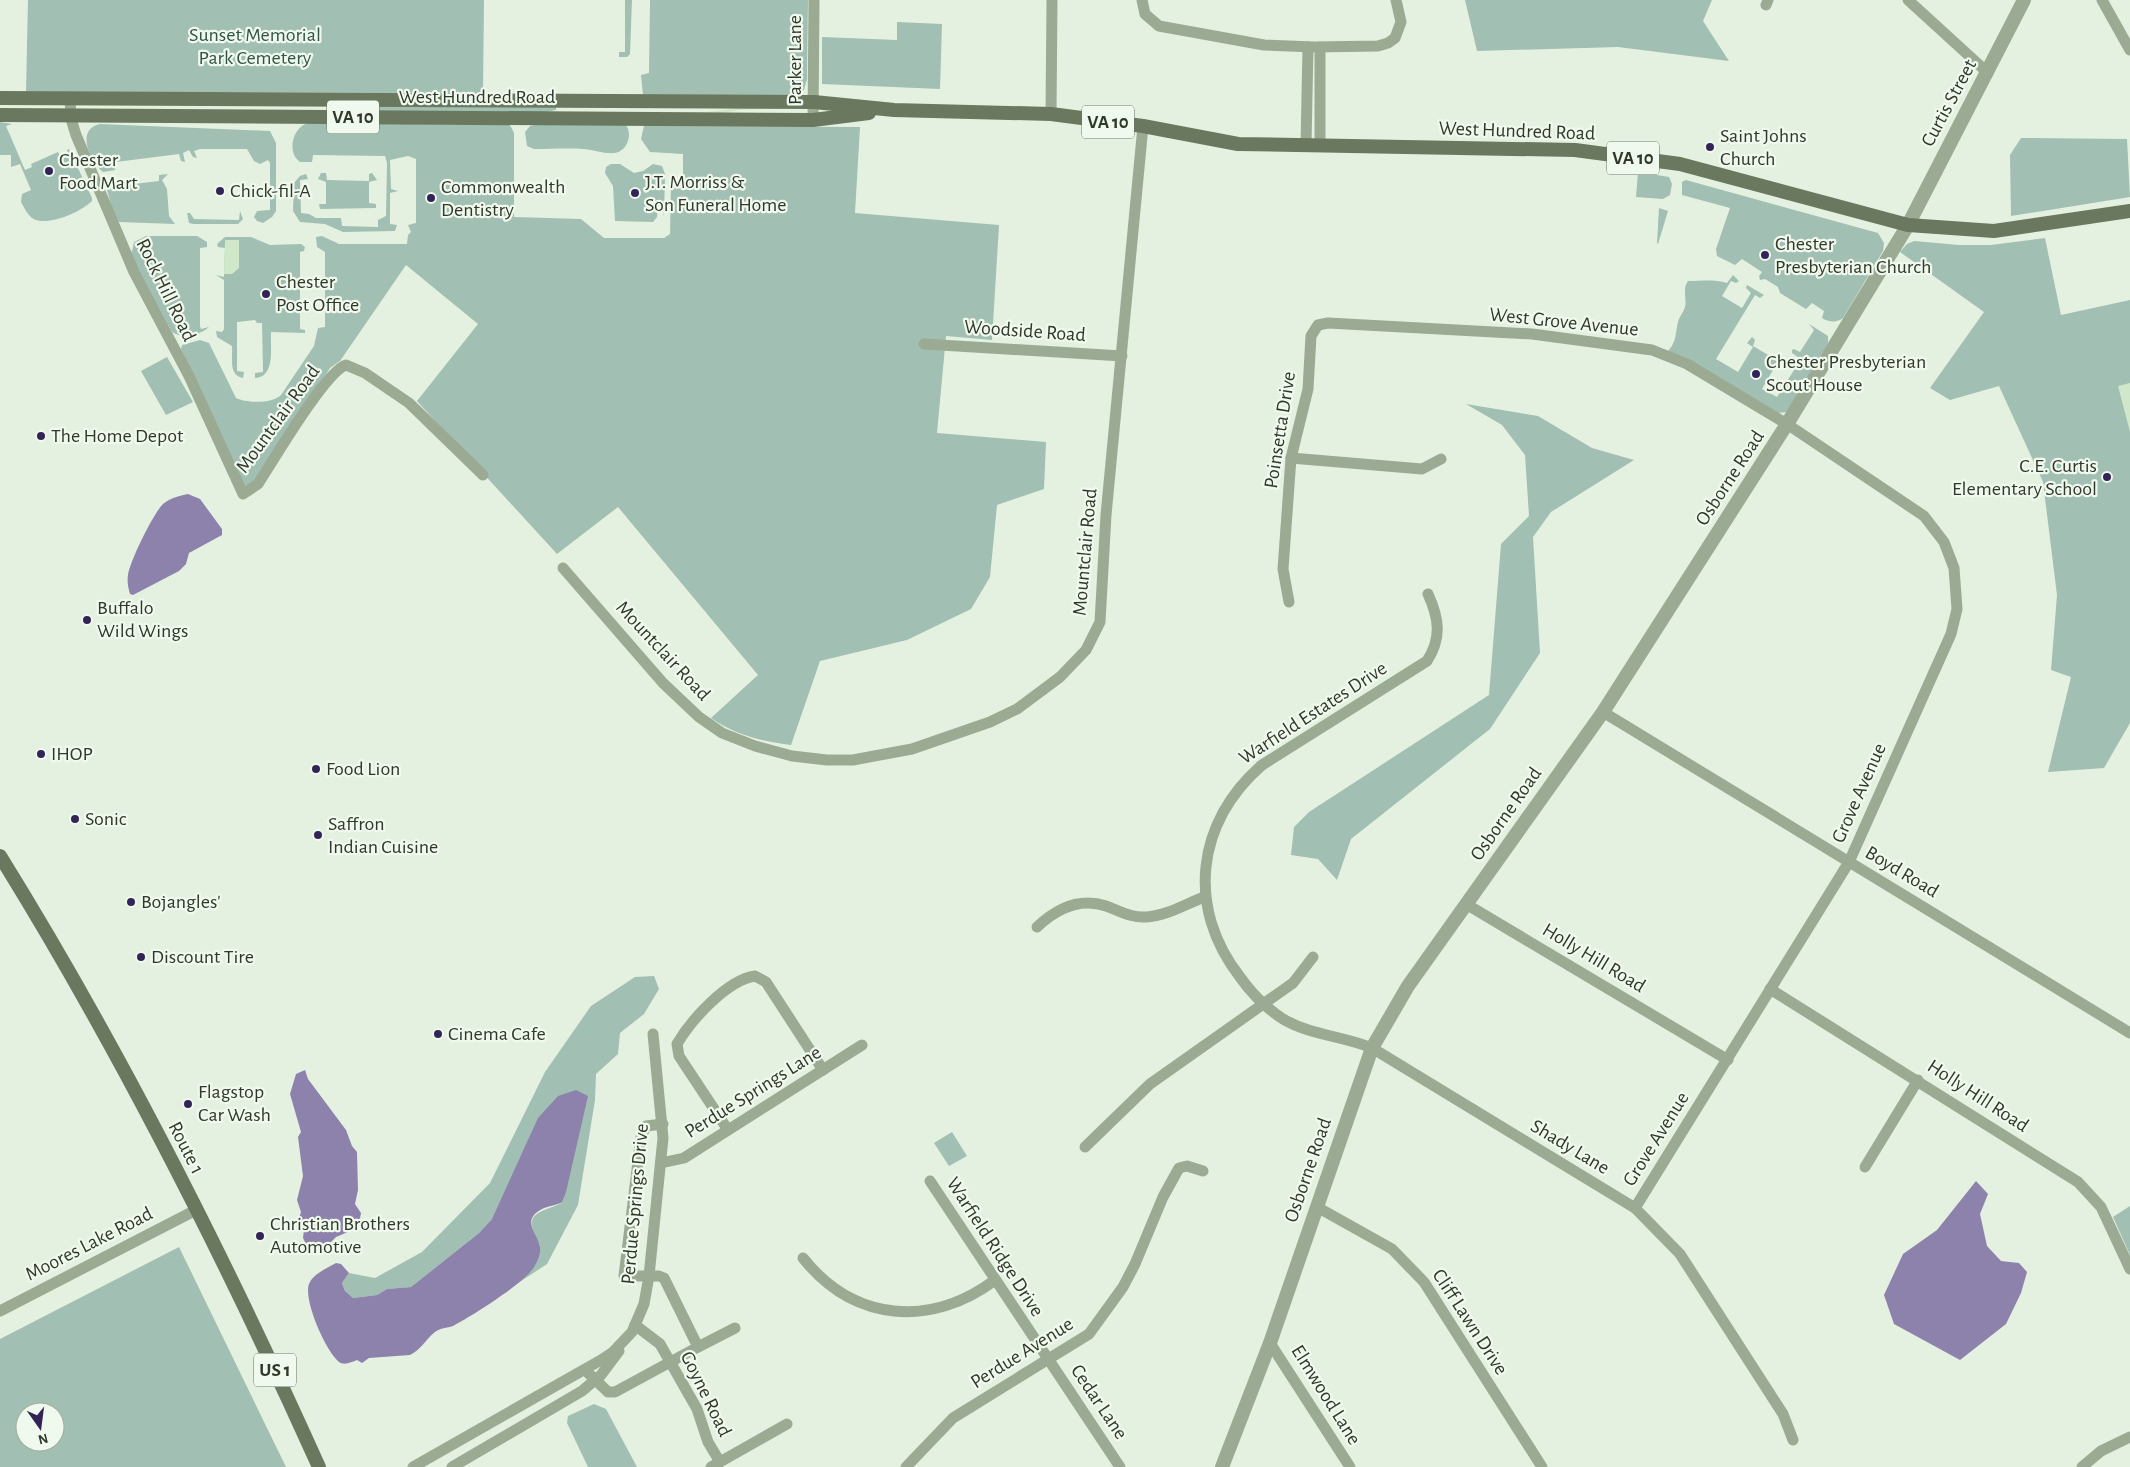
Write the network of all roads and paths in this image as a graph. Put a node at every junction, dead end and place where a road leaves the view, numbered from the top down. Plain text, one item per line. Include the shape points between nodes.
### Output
1 (814, 0) edge
2 (1052, 0) edge
3 (1142, 0) edge
4 (1396, 0) edge
5 (1908, 0) edge
6 (2024, 0) edge
7 (2102, 0) edge
8 (1308, 47) junction
9 (1320, 47) junction
10 (2130, 50) edge
11 (1988, 73) junction
12 (0, 98) edge
13 (70, 98) junction
14 (814, 102) junction
15 (894, 110) junction
16 (1051, 114) junction
17 (0, 115) edge
18 (71, 115) junction
19 (813, 120) junction
20 (1142, 126) junction
21 (1313, 145) junction
22 (2130, 211) edge
23 (1908, 225) junction
24 (1318, 325) joint
25 (924, 344) dead end
26 (1122, 356) junction
27 (1787, 424) junction
28 (1291, 458) junction
29 (1441, 459) dead end
30 (483, 475) dead end
31 (243, 494) joint
32 (562, 568) dead end
33 (1428, 594) dead end
34 (1289, 602) dead end
35 (1604, 712) junction
36 (0, 856) edge
37 (1849, 862) junction
38 (1204, 897) junction
39 (1466, 904) junction
40 (1037, 927) dead end
41 (1313, 957) dead end
42 (1770, 989) junction
43 (1264, 1005) junction
44 (2130, 1033) edge
45 (653, 1034) dead end
46 (862, 1045) dead end
47 (1372, 1048) junction
48 (677, 1049) junction
49 (655, 1051) junction
50 (1728, 1060) junction
51 (823, 1070) junction
52 (1918, 1080) junction
53 (663, 1124) junction
54 (728, 1130) junction
55 (1085, 1146) dead end
56 (661, 1163) junction
57 (1865, 1167) dead end
58 (1203, 1171) dead end
59 (930, 1181) dead end
60 (1316, 1207) junction
61 (1635, 1208) junction
62 (196, 1210) junction
63 (803, 1258) dead end
64 (2130, 1269) edge
65 (649, 1276) junction
66 (995, 1280) junction
67 (0, 1311) edge
68 (635, 1325) junction
69 (735, 1328) dead end
70 (623, 1342) junction
71 (1270, 1342) junction
72 (698, 1347) junction
73 (1046, 1359) junction
74 (670, 1362) junction
75 (585, 1370) junction
76 (596, 1381) junction
77 (787, 1424) dead end
78 (2130, 1437) edge
79 (1793, 1440) dead end
80 (716, 1464) edge
81 (912, 1465) edge
82 (319, 1467) edge
83 (413, 1467) edge
84 (452, 1467) edge
85 (1120, 1467) edge
86 (1222, 1467) edge
87 (1350, 1467) edge
88 (1542, 1467) edge
89 (2082, 1467) edge

1 - 14 street, Parker Lane
2 - 16 street
3 - 8 street via 1145,14 1159,26 1264,45
4 - 9 street via 1401,22 1388,43
5 - 11 street
6 - 11 street, Curtis Street
7 - 10 street
8 - 9 street
8 - 21 street
9 - 21 street
11 - 23 street, Curtis Street
12 - 13 main road, West Hundred Road / VA 10
13 - 14 main road, West Hundred Road / VA 10
13 - 18 street, Rock Hill Road
14 - 15 main road, West Hundred Road / VA 10
14 - 19 street, Parker Lane
15 - 16 main road, West Hundred Road / VA 10
15 - 19 main road, West Hundred Road / VA 10
16 - 20 main road, West Hundred Road / VA 10
17 - 18 main road, West Hundred Road / VA 10
18 - 19 main road, West Hundred Road / VA 10
18 - 31 street, Rock Hill Road via 76,135 134,272 189,376
20 - 21 main road, West Hundred Road / VA 10 via 1238,144
20 - 26 street, Mountclair Road
21 - 23 main road, West Hundred Road / VA 10 via 1575,150 1680,164
22 - 23 main road, West Hundred Road / VA 10 via 1994,231
23 - 27 street, Osborne Road
24 - 27 street, West Grove Avenue via 1337,322 1530,334 1652,350 1687,364
24 - 28 street, Poinsetta Drive via 1312,336 1308,389
25 - 26 street, Woodside Road
26 - 32 street, Mountclair Road via 1106,515 1100,622 1086,650 1060,677 1016,708 972,729 912,749 853,760 792,756 755,746 722,733 663,683
27 - 35 street, Osborne Road
27 - 37 street, Grove Avenue via 1924,516 1944,542 1954,568 1957,609 1951,634
28 - 29 street via 1422,469
28 - 34 street, Poinsetta Drive via 1283,570
30 - 31 street, Mountclair Road via 409,403 365,373 346,365 324,385 258,484
33 - 38 street, Warfield Estates Drive via 1438,621 1437,640 1426,661 1262,765 1243,781 1213,835 1207,856
35 - 37 street, Boyd Road
35 - 39 street, Osborne Road
36 - 62 main road, Route 1 / US 1 via 73,977
37 - 42 street, Grove Avenue
37 - 44 street, Boyd Road
38 - 40 street via 1148,917 1127,915 1096,903 1075,904 1050,914
38 - 43 street, Warfield Estates Drive via 1218,943 1231,966
39 - 47 street, Osborne Road via 1408,986
39 - 50 street, Holly Hill Road
41 - 43 street via 1293,982
42 - 50 street, Grove Avenue
42 - 52 street, Holly Hill Road
43 - 47 street, Warfield Estates Drive via 1306,1030
43 - 55 street via 1150,1084
45 - 49 street, Perdue Springs Drive
46 - 51 street, Perdue Springs Lane
47 - 60 street, Osborne Road
47 - 61 street, Shady Lane
48 - 49 street
48 - 51 street via 680,1039 713,1000 748,977 755,976 766,982
48 - 54 street
49 - 53 street, Perdue Springs Drive
50 - 61 street, Grove Avenue
51 - 54 street, Perdue Springs Lane
52 - 57 street
52 - 64 street, Holly Hill Road via 2078,1182 2101,1208
53 - 56 street, Perdue Springs Drive
53 - 65 street via 646,1126 641,1138 624,1276
54 - 56 street, Perdue Springs Lane via 684,1158
56 - 65 street, Perdue Springs Drive
58 - 73 street, Perdue Avenue via 1187,1166 1179,1168 1123,1287 1089,1334
59 - 66 street, Warfield Ridge Drive
60 - 71 street, Osborne Road
60 - 88 street, Cliff Lawn Drive via 1392,1249 1424,1282
61 - 79 street, Shady Lane via 1680,1254 1783,1414
62 - 67 street, Moores Lake Road
62 - 82 main road, Route 1 / US 1
63 - 66 street via 823,1280 845,1295 869,1306 899,1312 949,1306
65 - 68 street, Perdue Springs Drive via 644,1304
65 - 72 street via 664,1278
66 - 73 street, Warfield Ridge Drive
68 - 70 street, Perdue Springs Drive
68 - 74 street, Goyne Road via 655,1339
69 - 72 street
70 - 75 street, Perdue Springs Drive
70 - 76 street, Perdue Springs Drive
71 - 86 street, Osborne Road
71 - 87 street, Elmwood Lane
72 - 74 street
73 - 81 street, Perdue Avenue via 953,1418
73 - 85 street, Cedar Lane
74 - 76 street via 615,1392 608,1392
74 - 80 street, Goyne Road via 697,1409
75 - 76 street
75 - 83 street, Perdue Springs Drive
76 - 84 street, Perdue Springs Drive
77 - 80 street
78 - 89 street via 2101,1451

